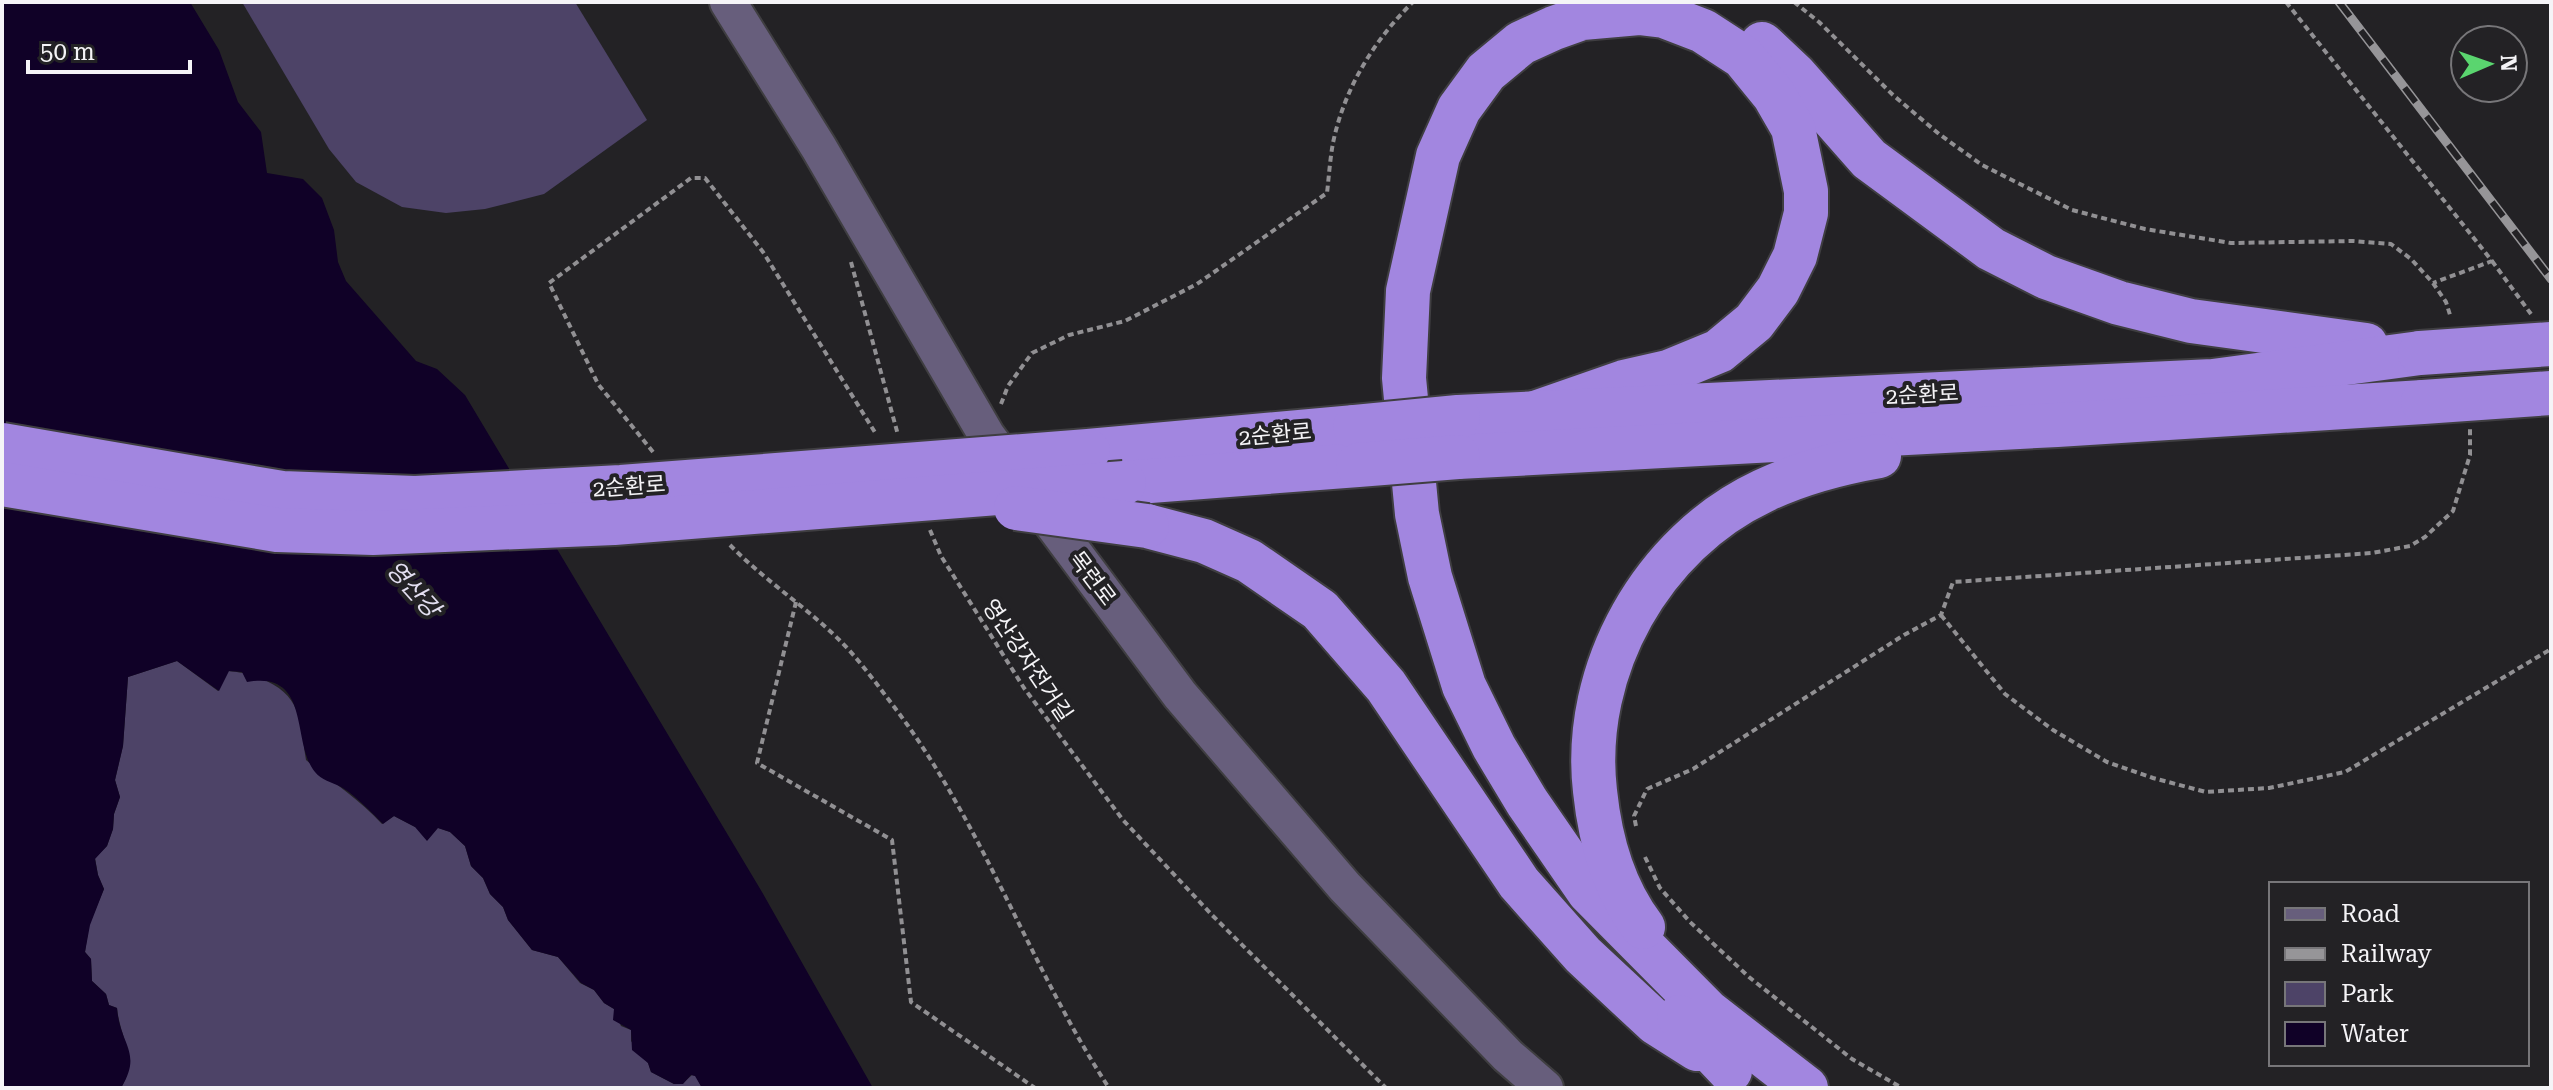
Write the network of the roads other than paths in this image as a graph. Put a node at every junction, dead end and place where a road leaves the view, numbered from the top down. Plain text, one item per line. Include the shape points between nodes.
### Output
1 (728, 2) edge
2 (1563, 2) edge
3 (1688, 2) edge
4 (2543, 332) edge
5 (2420, 353) junction
6 (2551, 393) edge
7 (1535, 413) junction
8 (2057, 425) junction
9 (1458, 437) junction
10 (2, 445) edge
11 (1356, 446) junction
12 (2, 484) edge
13 (939, 511) junction
14 (1708, 1012) junction
15 (1742, 1079) edge
16 (1545, 1088) edge
17 (1806, 1088) edge

1 - 16 street, 목련로 via 987,436 1190,707 1345,887
2 - 15 highway via 1523,18 1472,51 1439,103 1419,150 1392,273 1388,354 1387,394 1406,560 1447,689 1494,784 1539,856 1612,948
3 - 5 highway via 1759,40 1869,159 1910,191 1991,249 2046,277 2191,321
4 - 5 highway, 2순환로, bridge
5 - 7 highway, 2순환로 via 2213,381
6 - 8 highway, 2순환로, bridge
7 - 9 highway, 2순환로
7 - 14 highway via 1719,351 1754,322 1795,256 1806,191 1793,128 1743,57 1703,31 1664,16 1582,18 1521,43 1486,72 1459,109 1438,156 1408,291 1404,378 1417,514 1430,577 1464,686 1527,802 1589,892
8 - 9 highway, 2순환로
8 - 14 highway via 1840,463 1761,492 1713,521 1680,550 1629,621 1608,667 1591,758 1605,851 1630,910
9 - 11 highway, 2순환로, bridge
10 - 11 highway, 2순환로, bridge via 282,493 415,498 1088,451
11 - 13 highway, 2순환로, bridge
12 - 13 highway, 2순환로, bridge via 277,530 373,533
13 - 15 highway, bridge via 1147,526 1204,541 1249,561 1320,610 1386,686 1519,883 1583,955 1656,1023
14 - 17 highway

